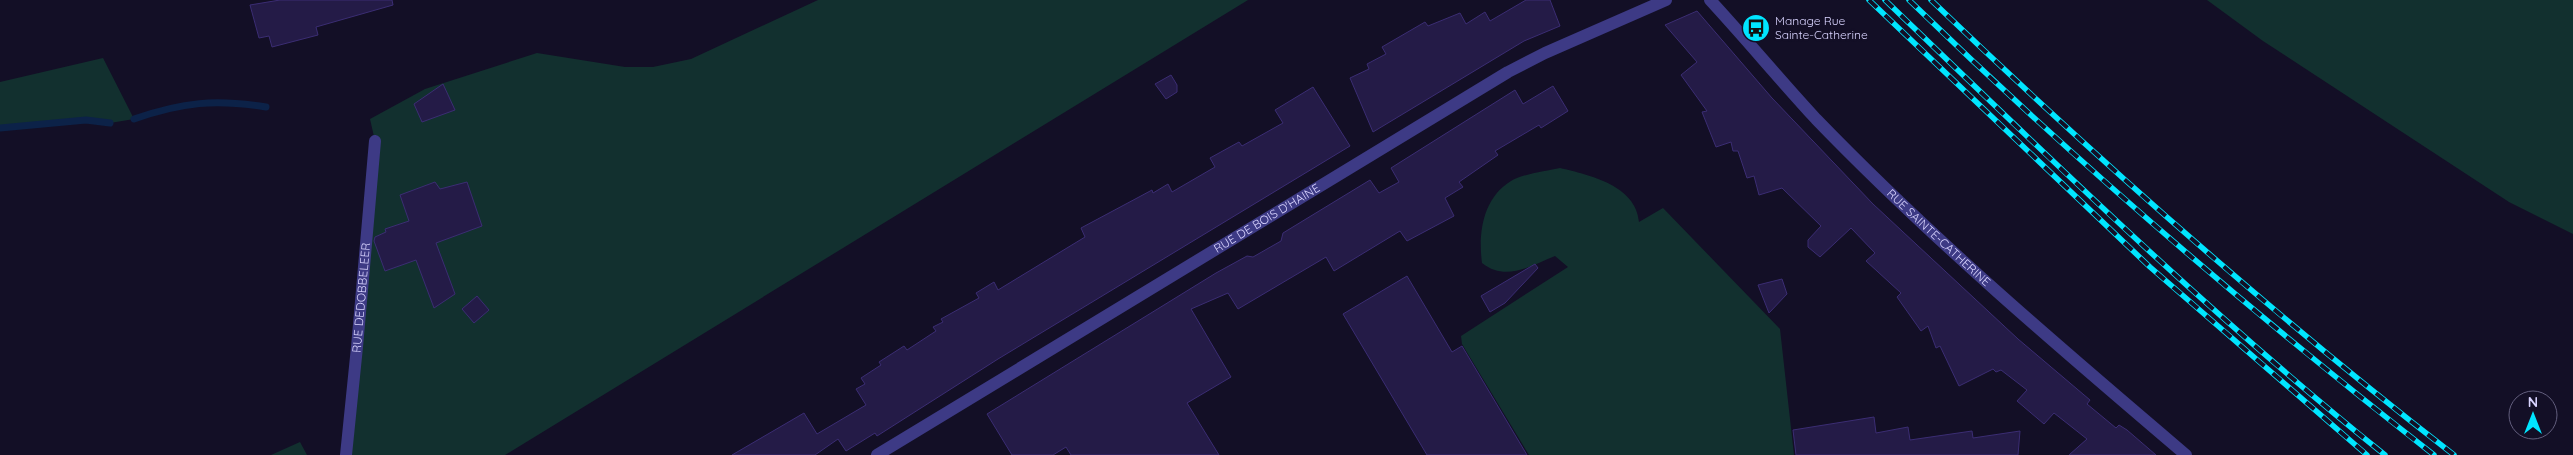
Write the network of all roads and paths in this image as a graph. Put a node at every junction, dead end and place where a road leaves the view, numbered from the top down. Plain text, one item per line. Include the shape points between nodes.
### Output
1 (1666, 0) edge
2 (1710, 0) edge
3 (375, 142) dead end
4 (346, 455) edge
5 (877, 455) edge
6 (2186, 455) edge

1 - 5 street, RUE DE BOIS D'HAINE via 1508,72
2 - 6 street, RUE SAINTE-CATHERINE via 1816,118 1890,192 2063,350
3 - 4 street, RUE DEDOBBELEER

